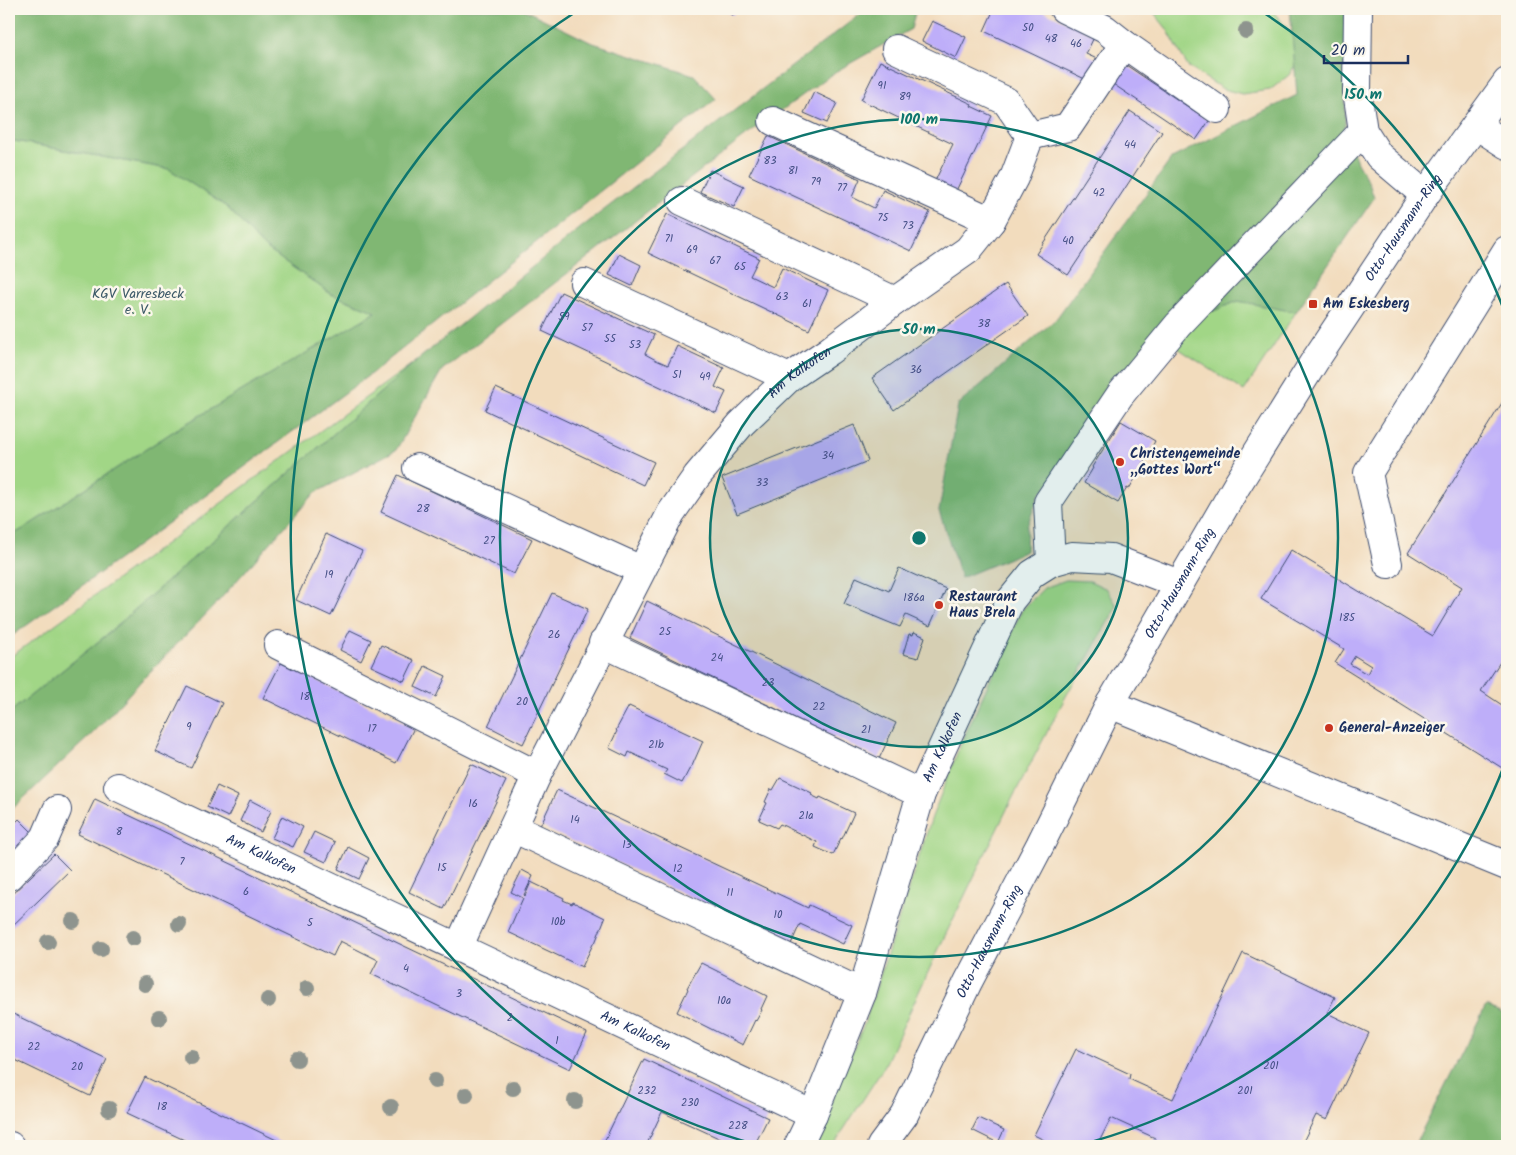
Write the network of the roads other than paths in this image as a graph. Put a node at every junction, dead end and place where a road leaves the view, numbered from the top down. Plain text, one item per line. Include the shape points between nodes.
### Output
1 (1064, 9) edge
2 (1358, 9) edge
3 (1124, 44) junction
4 (896, 49) dead end
5 (1507, 82) edge
6 (1217, 109) dead end
7 (773, 121) dead end
8 (1476, 125) junction
9 (1363, 131) junction
10 (1030, 136) junction
11 (1507, 145) edge
12 (1425, 195) junction
13 (682, 201) dead end
14 (991, 221) junction
15 (1507, 250) edge
16 (584, 283) dead end
17 (895, 302) junction
18 (789, 378) junction
19 (417, 468) dead end
20 (1051, 562) junction
21 (1388, 564) dead end
22 (641, 570) junction
23 (1180, 584) junction
24 (603, 643) junction
25 (278, 645) dead end
26 (1110, 704) junction
27 (537, 775) junction
28 (118, 787) dead end
29 (921, 794) junction
30 (58, 810) dead end
31 (513, 828) junction
32 (1507, 866) edge
33 (9, 876) edge
34 (458, 948) junction
35 (862, 993) junction
36 (813, 1115) junction
37 (904, 1115) junction
38 (798, 1146) edge
39 (881, 1146) edge
40 (898, 1146) edge

1 - 3 street via 1105,29
2 - 9 street via 1357,91
3 - 6 street
3 - 10 street via 1068,127
4 - 10 street via 1006,101
5 - 8 street, Otto-Hausmann-Ring
7 - 14 street
8 - 11 street
8 - 12 street, Otto-Hausmann-Ring
9 - 12 street via 1379,156
9 - 20 street via 1178,325 1120,395 1048,502
10 - 14 street, Am Kalkofen via 1014,178
12 - 23 street, Otto-Hausmann-Ring via 1305,376
13 - 17 street
14 - 17 street, Am Kalkofen via 968,250
15 - 21 street via 1368,473
16 - 18 street
17 - 18 street, Am Kalkofen
18 - 22 street, Am Kalkofen via 741,424 697,476 671,513
19 - 22 street
20 - 23 street, Am Kalkofen via 1072,556 1111,558
20 - 29 street, Am Kalkofen via 1032,574 1010,601
22 - 24 street, Am Kalkofen
23 - 26 street, Otto-Hausmann-Ring
24 - 27 street, Am Kalkofen
24 - 29 street, Am Kalkofen
25 - 27 street
26 - 32 street
26 - 37 street, Otto-Hausmann-Ring
27 - 31 street, Am Kalkofen
28 - 34 street, Am Kalkofen
29 - 35 street, Am Kalkofen
30 - 33 street via 45,838
31 - 34 street, Am Kalkofen
31 - 35 street
34 - 36 street, Am Kalkofen
35 - 36 street, Am Kalkofen
36 - 38 street, Am Kalkofen
37 - 39 street, Otto-Hausmann-Ring
37 - 40 street, Otto-Hausmann-Ring

